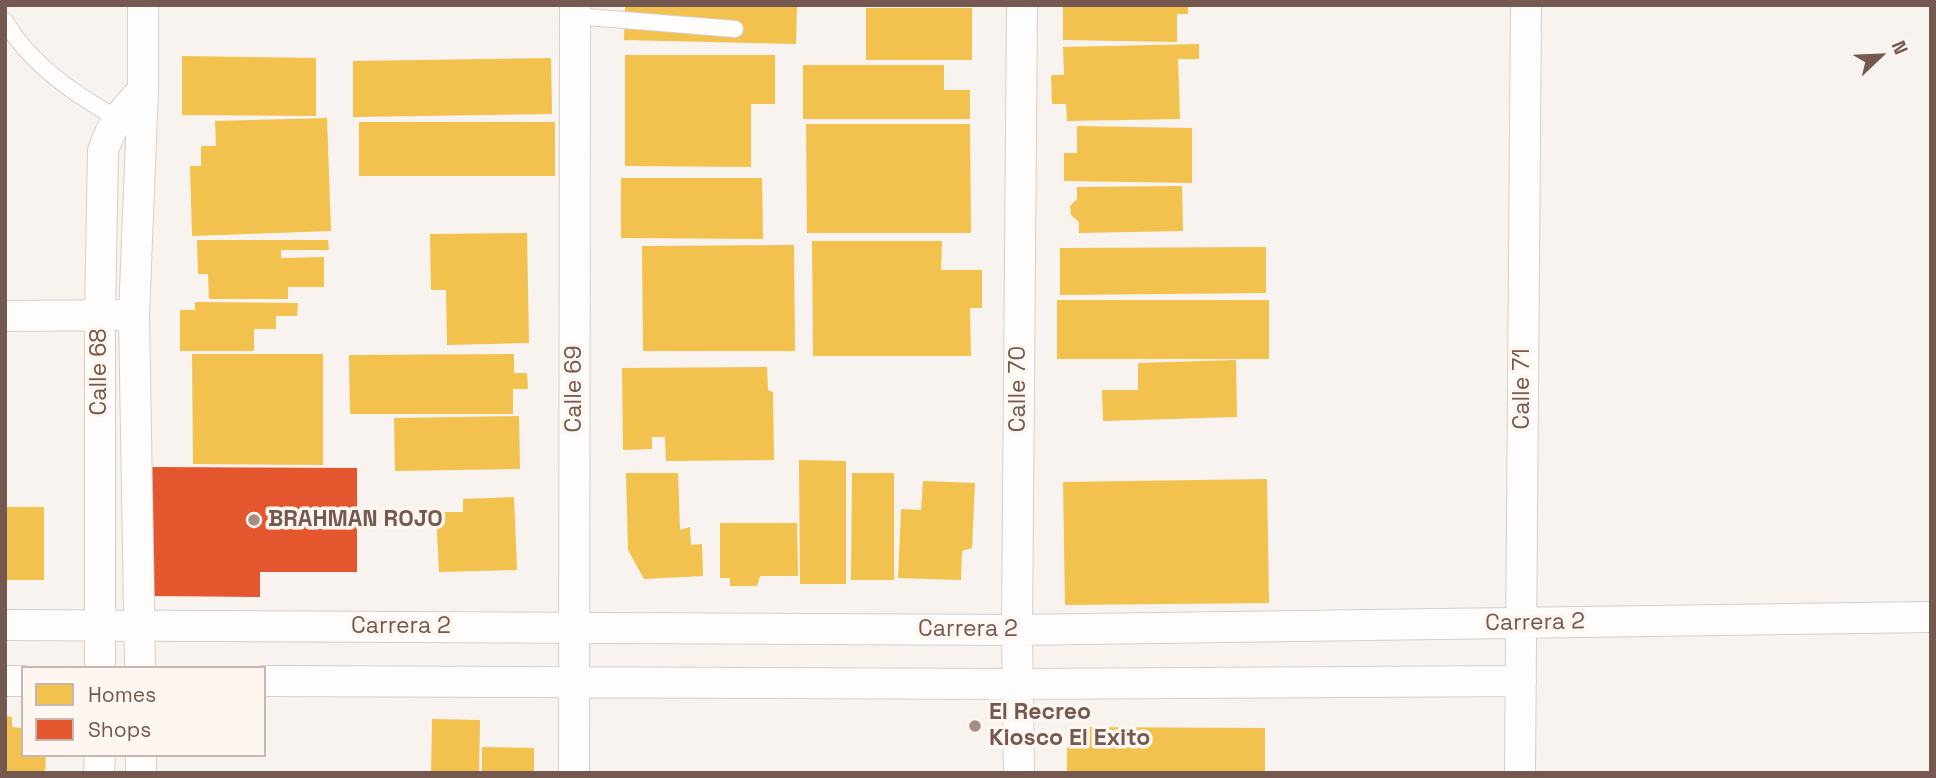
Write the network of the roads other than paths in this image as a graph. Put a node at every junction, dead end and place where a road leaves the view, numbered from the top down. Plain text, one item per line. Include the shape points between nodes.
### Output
1 (143, 5) edge
2 (1022, 5) edge
3 (1526, 5) edge
4 (575, 11) edge
5 (5, 21) edge
6 (735, 29) dead end
7 (143, 90) junction
8 (117, 118) junction
9 (100, 315) junction
10 (134, 315) junction
11 (5, 316) edge
12 (1931, 617) edge
13 (1521, 624) junction
14 (5, 625) edge
15 (100, 626) junction
16 (139, 626) junction
17 (574, 628) junction
18 (1017, 630) junction
19 (100, 666) edge
20 (140, 666) edge
21 (266, 681) edge
22 (1521, 681) junction
23 (574, 682) junction
24 (1018, 684) junction
25 (574, 773) edge
26 (1019, 773) edge
27 (1520, 773) edge

1 - 7 street, Calle 68
2 - 18 street, Calle 70
3 - 13 street, Calle 71
4 - 6 lane
4 - 17 street, Calle 69
5 - 8 lane via 15,39 43,67
7 - 8 street, Calle 68
7 - 10 street, Calle 68
8 - 9 street, Calle 68 via 103,151
9 - 10 street
9 - 11 street
9 - 15 street, Calle 68
10 - 16 street, Calle 68
12 - 13 street, Carrera 2
13 - 18 street, Carrera 2
13 - 22 street, Calle 71
14 - 15 street, Carrera 2
15 - 16 street, Carrera 2
15 - 19 street, Calle 68
16 - 17 street, Carrera 2
16 - 20 street, Calle 68
17 - 18 street, Carrera 2
17 - 23 street, Calle 69
18 - 24 street, Calle 70
21 - 23 street
22 - 24 street
22 - 27 street, Calle 71
23 - 24 street
23 - 25 street, Calle 69
24 - 26 street, Calle 70

